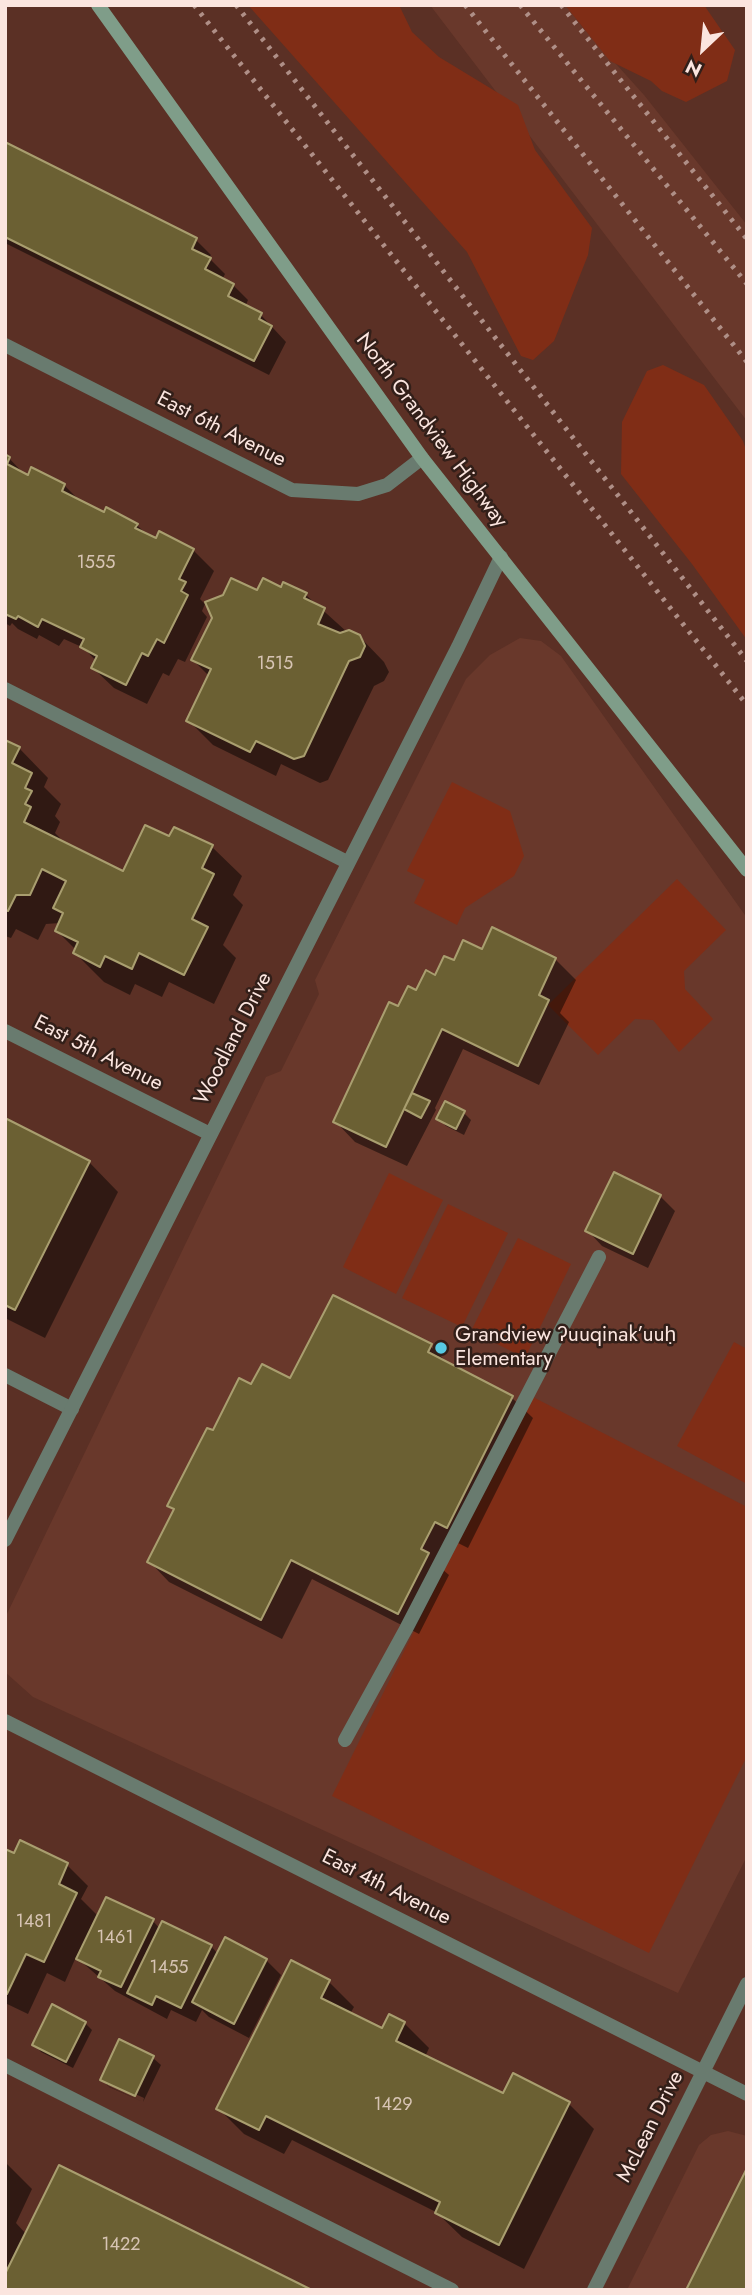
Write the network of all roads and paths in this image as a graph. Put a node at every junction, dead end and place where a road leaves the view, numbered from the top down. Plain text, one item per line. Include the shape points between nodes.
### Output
1 (98, 5) edge
2 (5, 345) edge
3 (422, 458) junction
4 (501, 557) junction
5 (5, 689) edge
6 (347, 862) junction
7 (747, 870) edge
8 (5, 1031) edge
9 (210, 1134) junction
10 (599, 1257) dead end
11 (5, 1375) edge
12 (72, 1409) junction
13 (5, 1540) edge
14 (5, 1721) edge
15 (345, 1740) dead end
16 (747, 1984) edge
17 (5, 2065) edge
18 (703, 2072) junction
19 (747, 2094) edge
20 (452, 2290) edge
21 (594, 2290) edge

1 - 3 street, North Grandview Highway
2 - 3 street, East 6th Avenue via 292,489 358,494 387,485
3 - 4 street, North Grandview Highway
4 - 6 street, Woodland Drive
4 - 7 street, North Grandview Highway
5 - 6 street
6 - 9 street, Woodland Drive
8 - 9 street, East 5th Avenue
9 - 12 street, Woodland Drive
10 - 15 street
11 - 12 street
12 - 13 street, Woodland Drive
14 - 18 street, East 4th Avenue
16 - 18 street, McLean Drive
17 - 20 street
18 - 19 street, East 4th Avenue
18 - 21 street, McLean Drive

